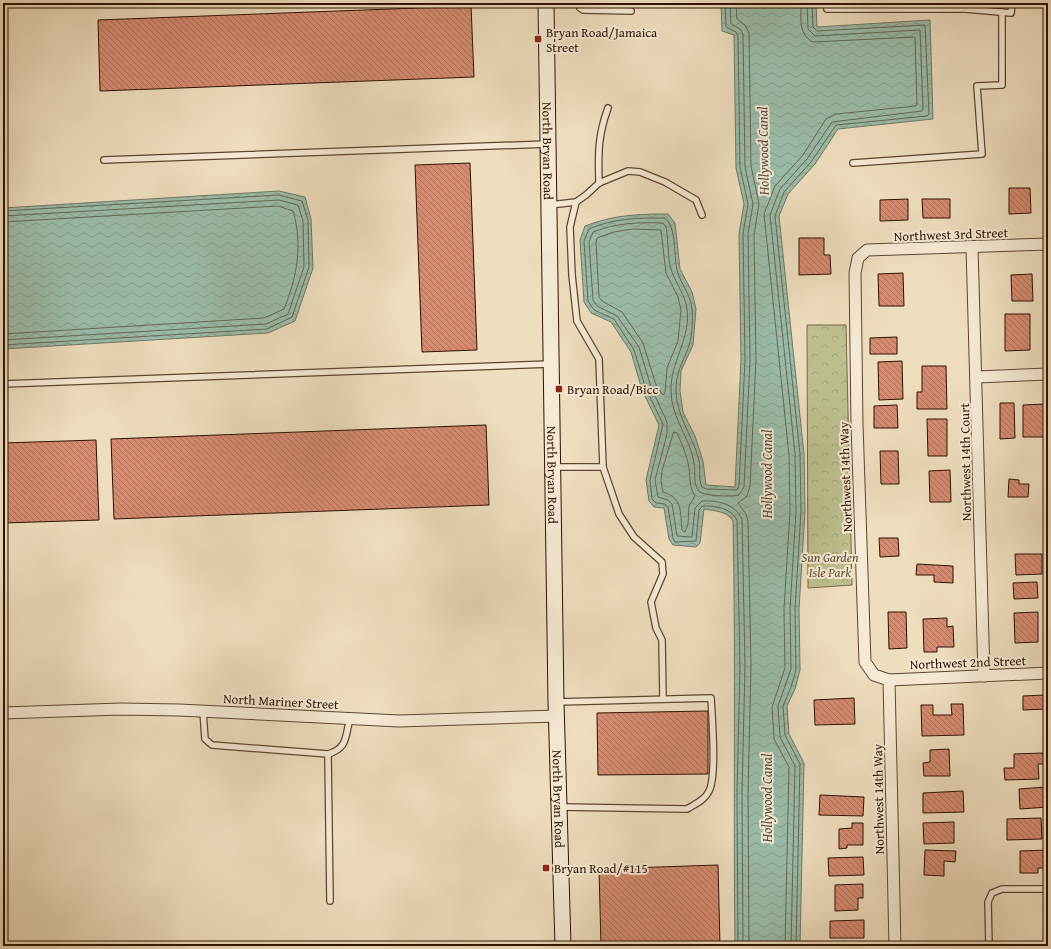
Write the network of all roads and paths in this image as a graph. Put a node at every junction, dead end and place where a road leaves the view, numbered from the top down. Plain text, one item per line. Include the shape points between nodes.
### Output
1 (546, 3) edge
2 (579, 3) edge
3 (1012, 3) edge
4 (827, 10) dead end
5 (631, 11) dead end
6 (1002, 12) junction
7 (608, 108) dead end
8 (548, 144) junction
9 (104, 160) dead end
10 (853, 163) dead end
11 (599, 183) junction
12 (576, 202) junction
13 (549, 205) junction
14 (702, 215) dead end
15 (1048, 244) edge
16 (972, 247) junction
17 (858, 258) joint
18 (552, 364) junction
19 (1048, 374) edge
20 (977, 377) junction
21 (3, 384) edge
22 (553, 467) junction
23 (603, 467) junction
24 (1048, 673) edge
25 (984, 676) junction
26 (889, 680) junction
27 (663, 699) junction
28 (557, 709) junction
29 (203, 711) junction
30 (3, 713) edge
31 (350, 718) junction
32 (328, 754) junction
33 (560, 807) junction
34 (1048, 889) edge
35 (330, 901) dead end
36 (563, 946) edge
37 (895, 946) edge
38 (989, 946) edge

1 - 8 street, North Bryan Road
2 - 5 lane via 583,10
3 - 6 lane via 1011,13
4 - 6 lane via 965,9
6 - 10 lane via 1002,85 977,86 982,154
7 - 11 lane via 601,126
8 - 9 lane
8 - 13 street, North Bryan Road
11 - 12 lane
11 - 14 lane via 628,171 640,172 665,182 696,200
12 - 13 lane
12 - 23 lane via 570,227 572,275 577,321 599,359
13 - 18 street, North Bryan Road
15 - 16 street, Northwest 3rd Street
16 - 17 street, Northwest 3rd Street via 867,250
16 - 20 street, Northwest 14th Court
17 - 26 street, Northwest 14th Way via 855,272 857,424 865,662 874,674
18 - 21 lane
18 - 22 street, North Bryan Road
19 - 20 street
20 - 25 street, Northwest 14th Court
22 - 23 lane
22 - 28 street, North Bryan Road
23 - 27 lane via 619,514 634,537 662,562 663,574 651,602 656,628 662,640
24 - 25 street, Northwest 2nd Street
25 - 26 street, Northwest 2nd Street
26 - 37 street, Northwest 14th Way
27 - 28 lane
27 - 33 lane via 711,698 713,766 709,791 701,801 688,808
28 - 31 street, North Mariner Street via 399,721
28 - 33 street, North Bryan Road
29 - 30 street, North Mariner Street via 121,709
29 - 31 street, North Mariner Street
29 - 32 lane via 205,739 212,745
31 - 32 lane via 344,744 339,750
32 - 35 lane
33 - 36 street, North Bryan Road
34 - 38 lane via 1002,889 992,893 988,902

